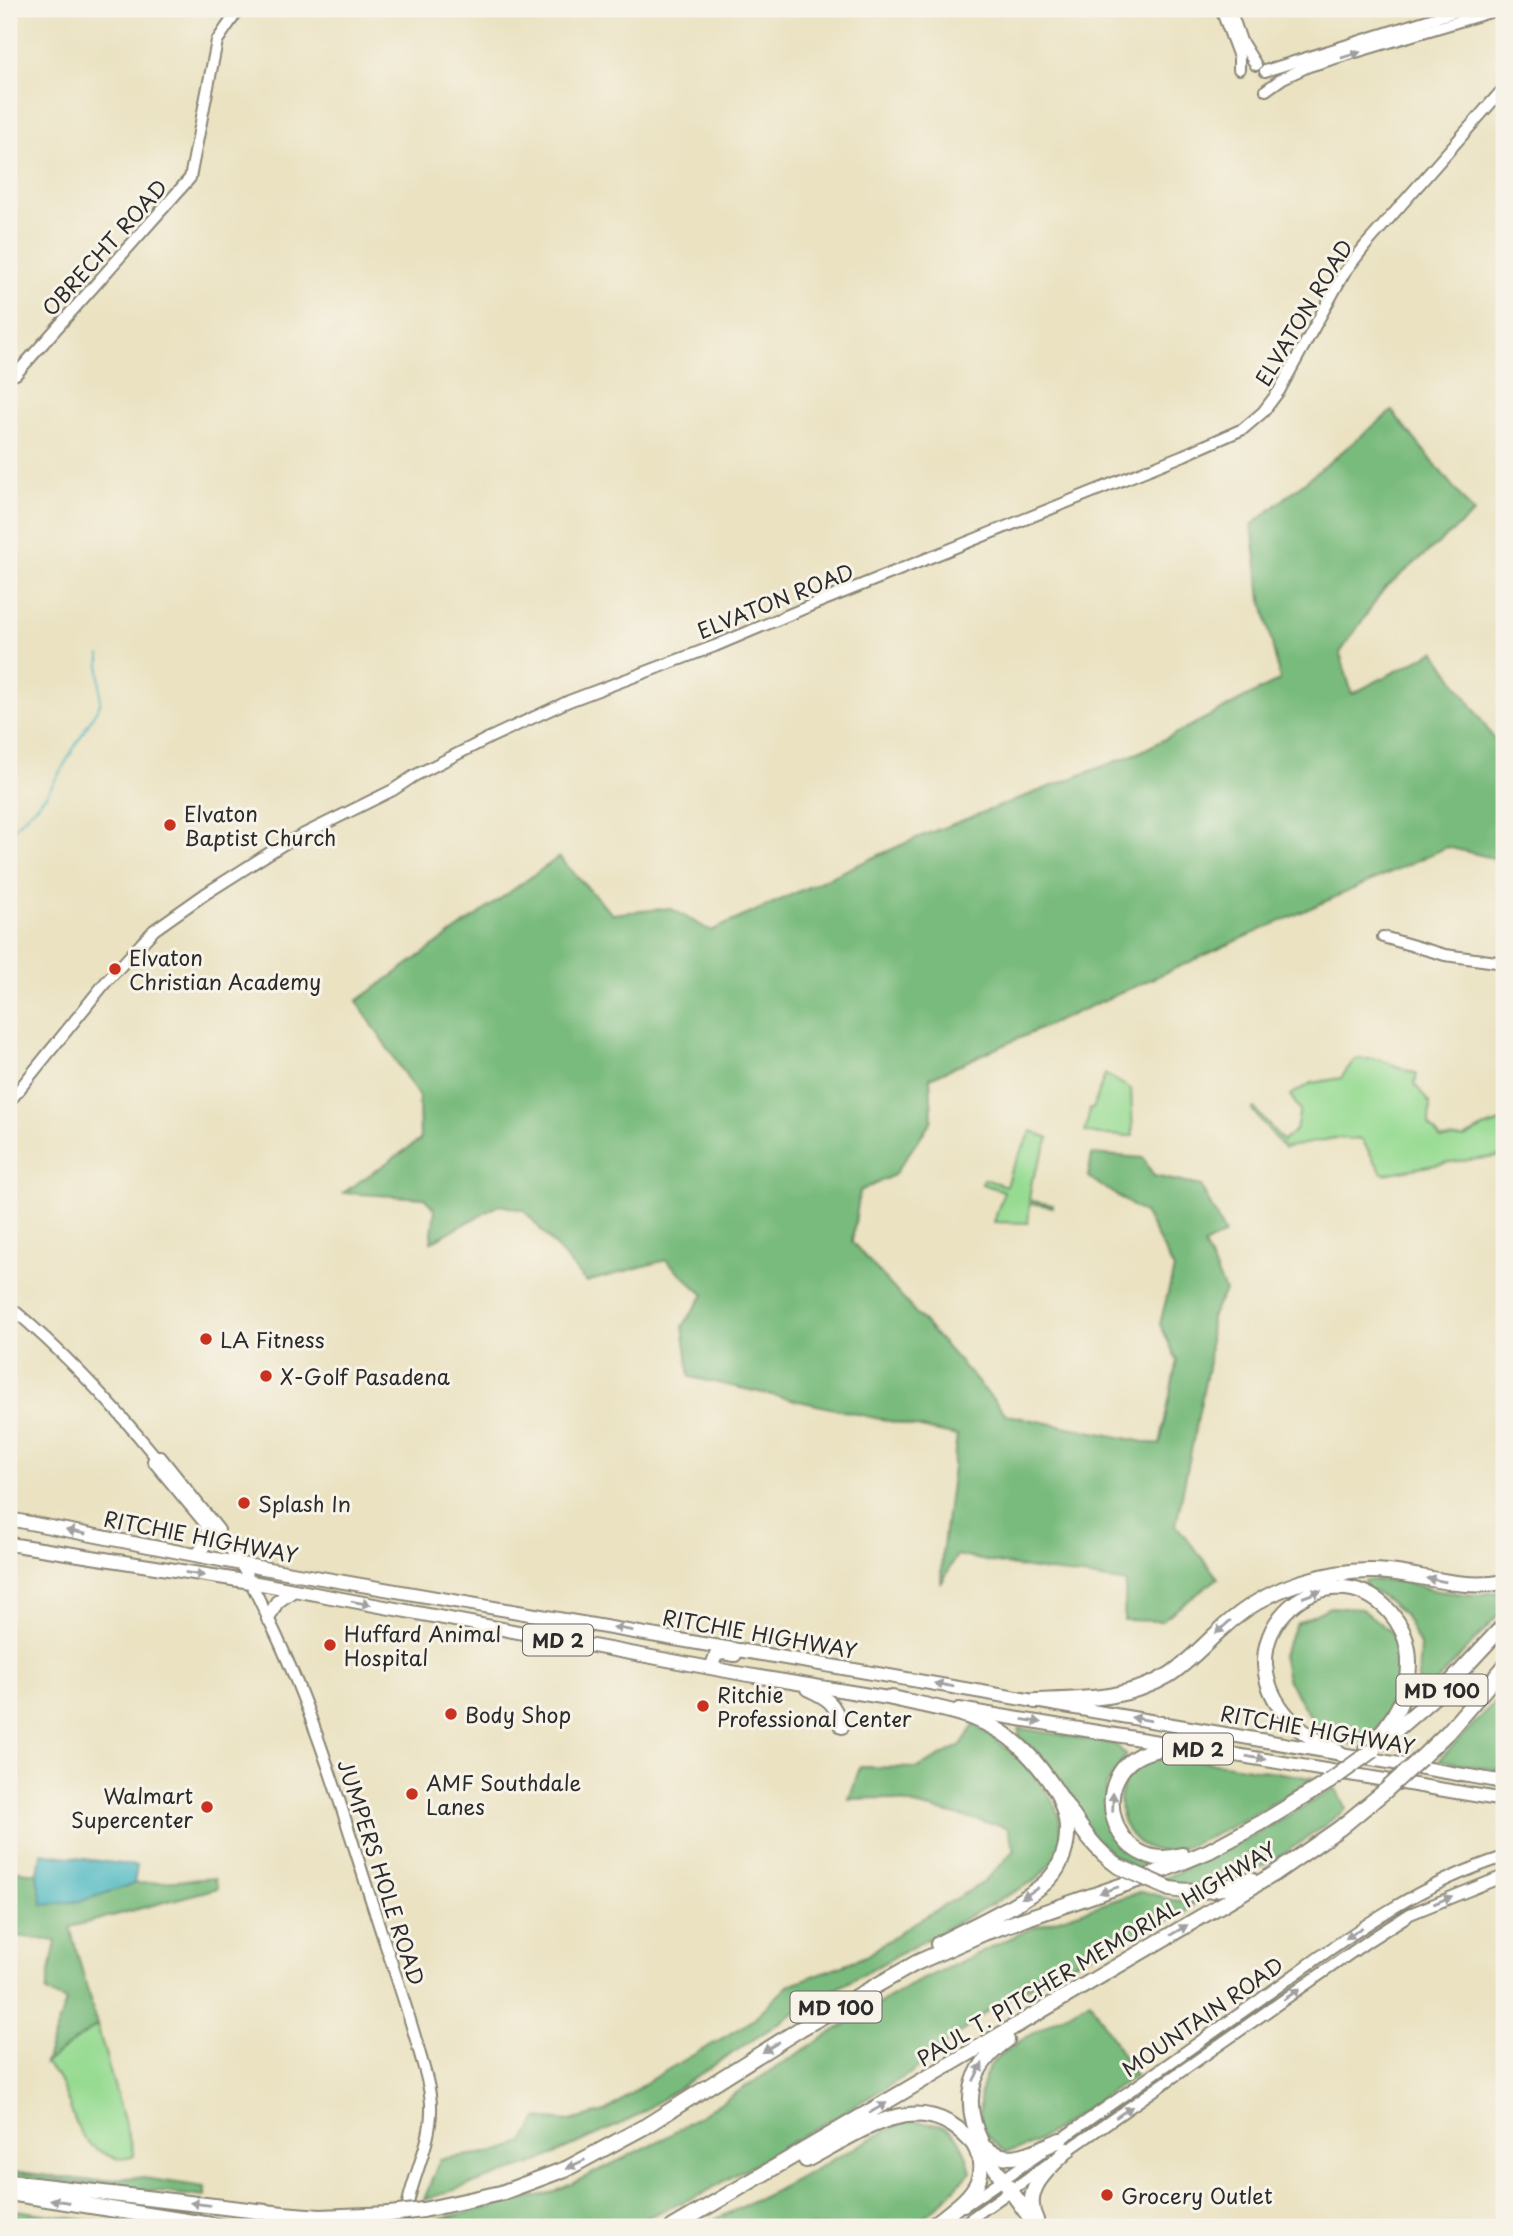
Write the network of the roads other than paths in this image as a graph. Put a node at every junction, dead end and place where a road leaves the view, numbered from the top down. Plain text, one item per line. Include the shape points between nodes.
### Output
1 (239, 9) edge
2 (1221, 9) edge
3 (1230, 9) edge
4 (1463, 9) edge
5 (1500, 9) edge
6 (1239, 69) dead end
7 (1504, 88) edge
8 (1266, 90) dead end
9 (9, 376) edge
10 (1383, 937) dead end
11 (1504, 963) edge
12 (9, 1102) edge
13 (9, 1306) edge
14 (155, 1456) junction
15 (9, 1520) edge
16 (207, 1526) junction
17 (9, 1544) edge
18 (226, 1544) junction
19 (198, 1554) junction
20 (239, 1563) junction
21 (1504, 1581) edge
22 (251, 1582) junction
23 (294, 1590) junction
24 (268, 1619) junction
25 (1504, 1625) edge
26 (818, 1663) junction
27 (1504, 1667) edge
28 (711, 1668) junction
29 (1504, 1680) edge
30 (787, 1681) junction
31 (892, 1698) junction
32 (1035, 1701) junction
33 (842, 1727) dead end
34 (1448, 1732) junction
35 (1370, 1749) junction
36 (1227, 1753) junction
37 (1341, 1754) junction
38 (1502, 1781) edge
39 (1057, 1791) junction
40 (1385, 1791) junction
41 (1504, 1800) edge
42 (1261, 1824) junction
43 (1504, 1857) edge
44 (1504, 1876) edge
45 (1116, 1967) junction
46 (800, 2029) junction
47 (975, 2139) junction
48 (1064, 2145) junction
49 (9, 2182) edge
50 (1006, 2185) junction
51 (9, 2193) edge
52 (713, 2204) junction
53 (224, 2227) edge
54 (405, 2227) edge
55 (673, 2227) edge
56 (932, 2227) edge
57 (959, 2227) edge
58 (1038, 2227) edge

1 - 9 street, OBRECHT ROAD via 217,41 190,178 16,374
2 - 6 street
3 - 4 street via 1241,41 1261,68
8 -> 5 street via 1310,66
7 - 12 street, ELVATON ROAD via 1344,273 1279,391 1243,429 715,646 569,701 282,845 154,930
10 - 11 street via 1446,956
13 - 14 street, JUMPERS HOLE ROAD via 79,1368
14 - 16 street, JUMPERS HOLE ROAD via 153,1461
14 - 18 street, JUMPERS HOLE ROAD via 160,1456 227,1539
19 -> 15 main road, RITCHIE HIGHWAY / MD 2
16 - 18 street, JUMPERS HOLE ROAD
16 - 19 main road via 208,1540
17 -> 22 main road, RITCHIE HIGHWAY / MD 2
18 - 20 street, JUMPERS HOLE ROAD
19 - 20 main road, RITCHIE HIGHWAY / MD 2
20 - 22 street, JUMPERS HOLE ROAD
26 -> 20 main road, RITCHIE HIGHWAY / MD 2
21 -> 32 highway via 1475,1585 1385,1572 1321,1577 1251,1606 1183,1665 1147,1686 1108,1698
22 - 23 main road, RITCHIE HIGHWAY / MD 2
22 - 24 street, JUMPERS HOLE ROAD
23 - 24 main road via 278,1602
23 -> 28 main road, RITCHIE HIGHWAY / MD 2
24 - 54 street, JUMPERS HOLE ROAD via 312,1719 429,2086 429,2138
25 - 35 highway, PAUL T. PITCHER MEMORIAL HIGHWAY / MD 100 via 1449,1684
26 - 28 main road via 723,1653 716,1655
32 -> 26 main road, RITCHIE HIGHWAY / MD 2
27 - 34 highway, PAUL T. PITCHER MEMORIAL HIGHWAY / MD 100
28 - 30 main road, RITCHIE HIGHWAY / MD 2
29 - 34 highway
30 - 31 main road, RITCHIE HIGHWAY / MD 2
30 - 33 main road via 824,1696
31 -> 36 main road, RITCHIE HIGHWAY / MD 2
31 - 39 highway via 968,1715 998,1729 1022,1747
37 -> 32 main road, RITCHIE HIGHWAY / MD 2
34 - 40 highway, PAUL T. PITCHER MEMORIAL HIGHWAY / MD 100, bridge
37 -> 35 highway via 1292,1721 1270,1690 1265,1667 1273,1627 1295,1602 1322,1590 1353,1590 1376,1600 1403,1629 1409,1674 1401,1705
35 - 42 highway, PAUL T. PITCHER MEMORIAL HIGHWAY / MD 100, bridge via 1330,1781
36 -> 41 main road, RITCHIE HIGHWAY / MD 2
42 -> 36 highway via 1163,1860 1142,1855 1114,1823 1114,1785 1134,1759 1164,1749
37 - 38 main road, RITCHIE HIGHWAY / MD 2
39 - 40 highway, bridge via 1087,1838 1118,1866 1170,1889 1200,1892 1254,1878
39 -> 46 highway via 1067,1825 1065,1850 1040,1888 862,1985
45 -> 40 highway, PAUL T. PITCHER MEMORIAL HIGHWAY / MD 100 via 1310,1850
42 -> 46 highway, PAUL T. PITCHER MEMORIAL HIGHWAY / MD 100 via 1162,1871 949,1948
43 -> 48 street, MOUNTAIN ROAD via 1403,1901 1349,1936
48 -> 44 street, MOUNTAIN ROAD via 1410,1914
47 -> 45 highway via 970,2091 981,2064 1004,2042
52 -> 45 highway, PAUL T. PITCHER MEMORIAL HIGHWAY / MD 100
46 -> 49 highway, PAUL T. PITCHER MEMORIAL HIGHWAY / MD 100, bridge via 644,2127 568,2168 501,2193 423,2210 320,2217
47 - 48 highway via 1008,2158
47 - 50 highway
47 - 52 highway via 938,2117 901,2115
47 - 56 highway via 982,2165 980,2178
48 - 50 street, MOUNTAIN ROAD
48 - 58 highway via 1033,2188 1031,2210
50 - 56 street, MOUNTAIN ROAD
50 - 57 street, MOUNTAIN ROAD
50 - 58 highway
53 -> 51 highway
52 - 55 highway, PAUL T. PITCHER MEMORIAL HIGHWAY / MD 100

